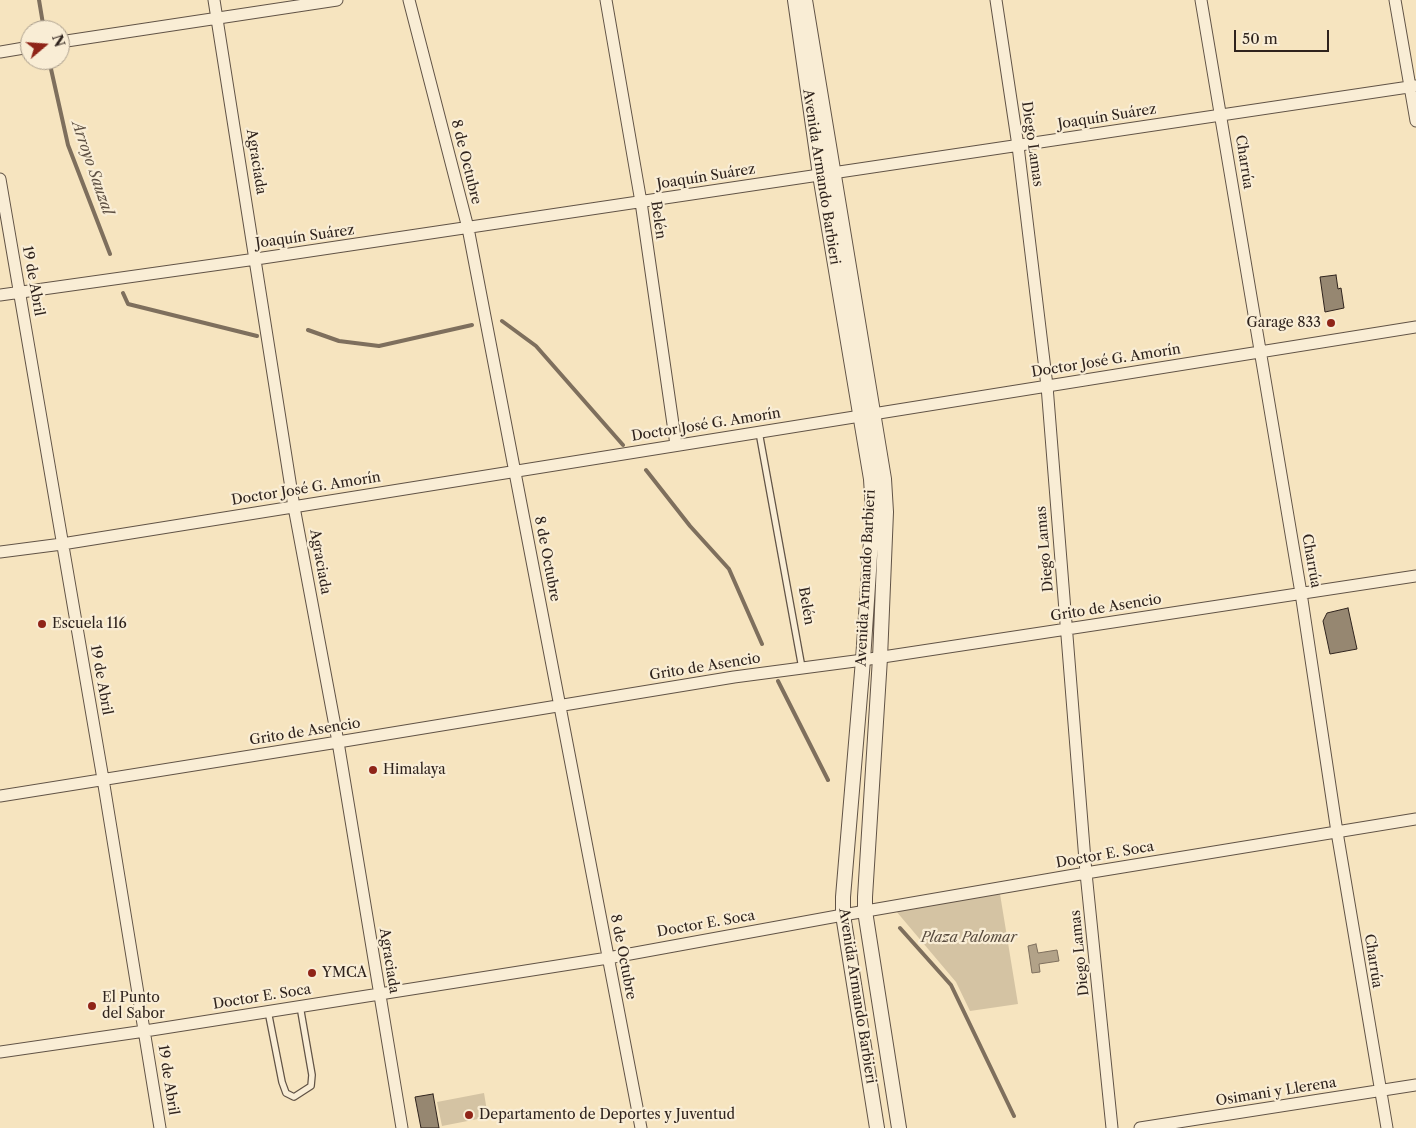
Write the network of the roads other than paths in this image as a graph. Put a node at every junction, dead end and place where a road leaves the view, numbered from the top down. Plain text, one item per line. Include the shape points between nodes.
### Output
1 (214, 0) edge
2 (337, 0) edge
3 (409, 0) edge
4 (606, 0) edge
5 (795, 0) edge
6 (805, 0) edge
7 (996, 0) edge
8 (1201, 0) edge
9 (1395, 0) edge
10 (217, 18) junction
11 (70, 40) edge
12 (20, 49) edge
13 (0, 52) edge
14 (1413, 87) edge
15 (1222, 115) junction
16 (1416, 121) edge
17 (1018, 146) junction
18 (827, 174) junction
19 (0, 179) edge
20 (640, 202) junction
21 (468, 228) junction
22 (256, 259) junction
23 (20, 292) junction
24 (0, 295) edge
25 (1416, 327) edge
26 (1259, 352) junction
27 (1047, 386) junction
28 (867, 415) junction
29 (759, 432) junction
30 (676, 445) junction
31 (515, 471) junction
32 (294, 506) junction
33 (62, 544) junction
34 (0, 552) edge
35 (1416, 576) edge
36 (1301, 593) junction
37 (1067, 630) junction
38 (880, 658) junction
39 (863, 660) junction
40 (802, 668) junction
41 (560, 704) junction
42 (338, 742) junction
43 (103, 779) junction
44 (0, 796) edge
45 (1416, 820) edge
46 (1337, 832) junction
47 (1086, 873) junction
48 (865, 911) junction
49 (843, 915) junction
50 (608, 958) junction
51 (379, 994) junction
52 (300, 1006) junction
53 (268, 1011) junction
54 (145, 1031) junction
55 (0, 1052) edge
56 (1416, 1085) edge
57 (1379, 1091) junction
58 (160, 1128) edge
59 (402, 1128) edge
60 (641, 1128) edge
61 (877, 1128) edge
62 (899, 1128) edge
63 (1112, 1128) edge
64 (1140, 1128) edge
65 (1387, 1128) edge

1 - 10 street, Agraciada
2 - 10 street
3 - 21 street, 8 de Octubre
4 - 20 street, Belén
5 - 18 street, Avenida Armando Barbieri
6 - 18 street, Avenida Armando Barbieri
7 - 17 street, Diego Lamas
8 - 15 street, Charrúa
9 - 14 street
10 - 11 street
10 - 22 street, Agraciada
12 - 13 street
14 - 15 street, Joaquín Suárez
14 - 16 street
15 - 17 street, Joaquín Suárez
15 - 26 street, Charrúa
17 - 18 street, Joaquín Suárez
17 - 27 street, Diego Lamas
18 - 20 street, Joaquín Suárez
18 - 28 street, Avenida Armando Barbieri
19 - 23 street, 19 de Abril
20 - 21 street, Joaquín Suárez
20 - 30 street, Belén
21 - 22 street, Joaquín Suárez
21 - 31 street, 8 de Octubre
22 - 23 street, Joaquín Suárez
22 - 32 street, Agraciada
23 - 24 street, Joaquín Suárez
23 - 33 street, 19 de Abril
25 - 26 street, Doctor José G. Amorín
26 - 27 street, Doctor José G. Amorín
26 - 36 street, Charrúa
27 - 28 street, Doctor José G. Amorín
27 - 37 street, Diego Lamas
28 - 29 street, Doctor José G. Amorín
28 - 38 street, Avenida Armando Barbieri via 884,479 886,512
28 - 39 street, Avenida Armando Barbieri via 873,511
29 - 30 street, Doctor José G. Amorín
29 - 40 lane, Belén
30 - 31 street, Doctor José G. Amorín
31 - 32 street, Doctor José G. Amorín
31 - 41 street, 8 de Octubre
32 - 33 street, Doctor José G. Amorín
32 - 42 street, Agraciada
33 - 34 street, Doctor José G. Amorín
33 - 43 street, 19 de Abril
35 - 36 street, Grito de Asencio
36 - 37 street, Grito de Asencio
36 - 46 street, Charrúa
37 - 38 street, Grito de Asencio
37 - 47 street, Diego Lamas
38 - 39 street, Grito de Asencio
38 - 48 street, Avenida Armando Barbieri
39 - 40 street, Grito de Asencio
39 - 49 street, Avenida Armando Barbieri
40 - 41 street, Grito de Asencio
41 - 42 street, Grito de Asencio
41 - 50 street, 8 de Octubre
42 - 43 street, Grito de Asencio
42 - 51 street, Agraciada
43 - 44 street, Grito de Asencio
43 - 54 street, 19 de Abril
45 - 46 street, Doctor E. Soca
46 - 47 street, Doctor E. Soca
46 - 57 street, Charrúa
47 - 48 street, Doctor E. Soca
47 - 63 street, Diego Lamas
48 - 49 street, Doctor E. Soca
48 - 62 street, Avenida Armando Barbieri
49 - 50 street, Doctor E. Soca
49 - 61 street, Avenida Armando Barbieri
50 - 51 street, Doctor E. Soca
50 - 60 street, 8 de Octubre
51 - 52 street, Doctor E. Soca
51 - 59 street, Agraciada
52 - 53 street, Doctor E. Soca
52 - 53 lane via 312,1075 311,1086 294,1097 286,1093 282,1082
53 - 54 street, Doctor E. Soca
54 - 55 street, Doctor E. Soca
54 - 58 street, 19 de Abril
56 - 57 street, Osimani y Llerena
57 - 64 street, Osimani y Llerena
57 - 65 street, Charrúa

